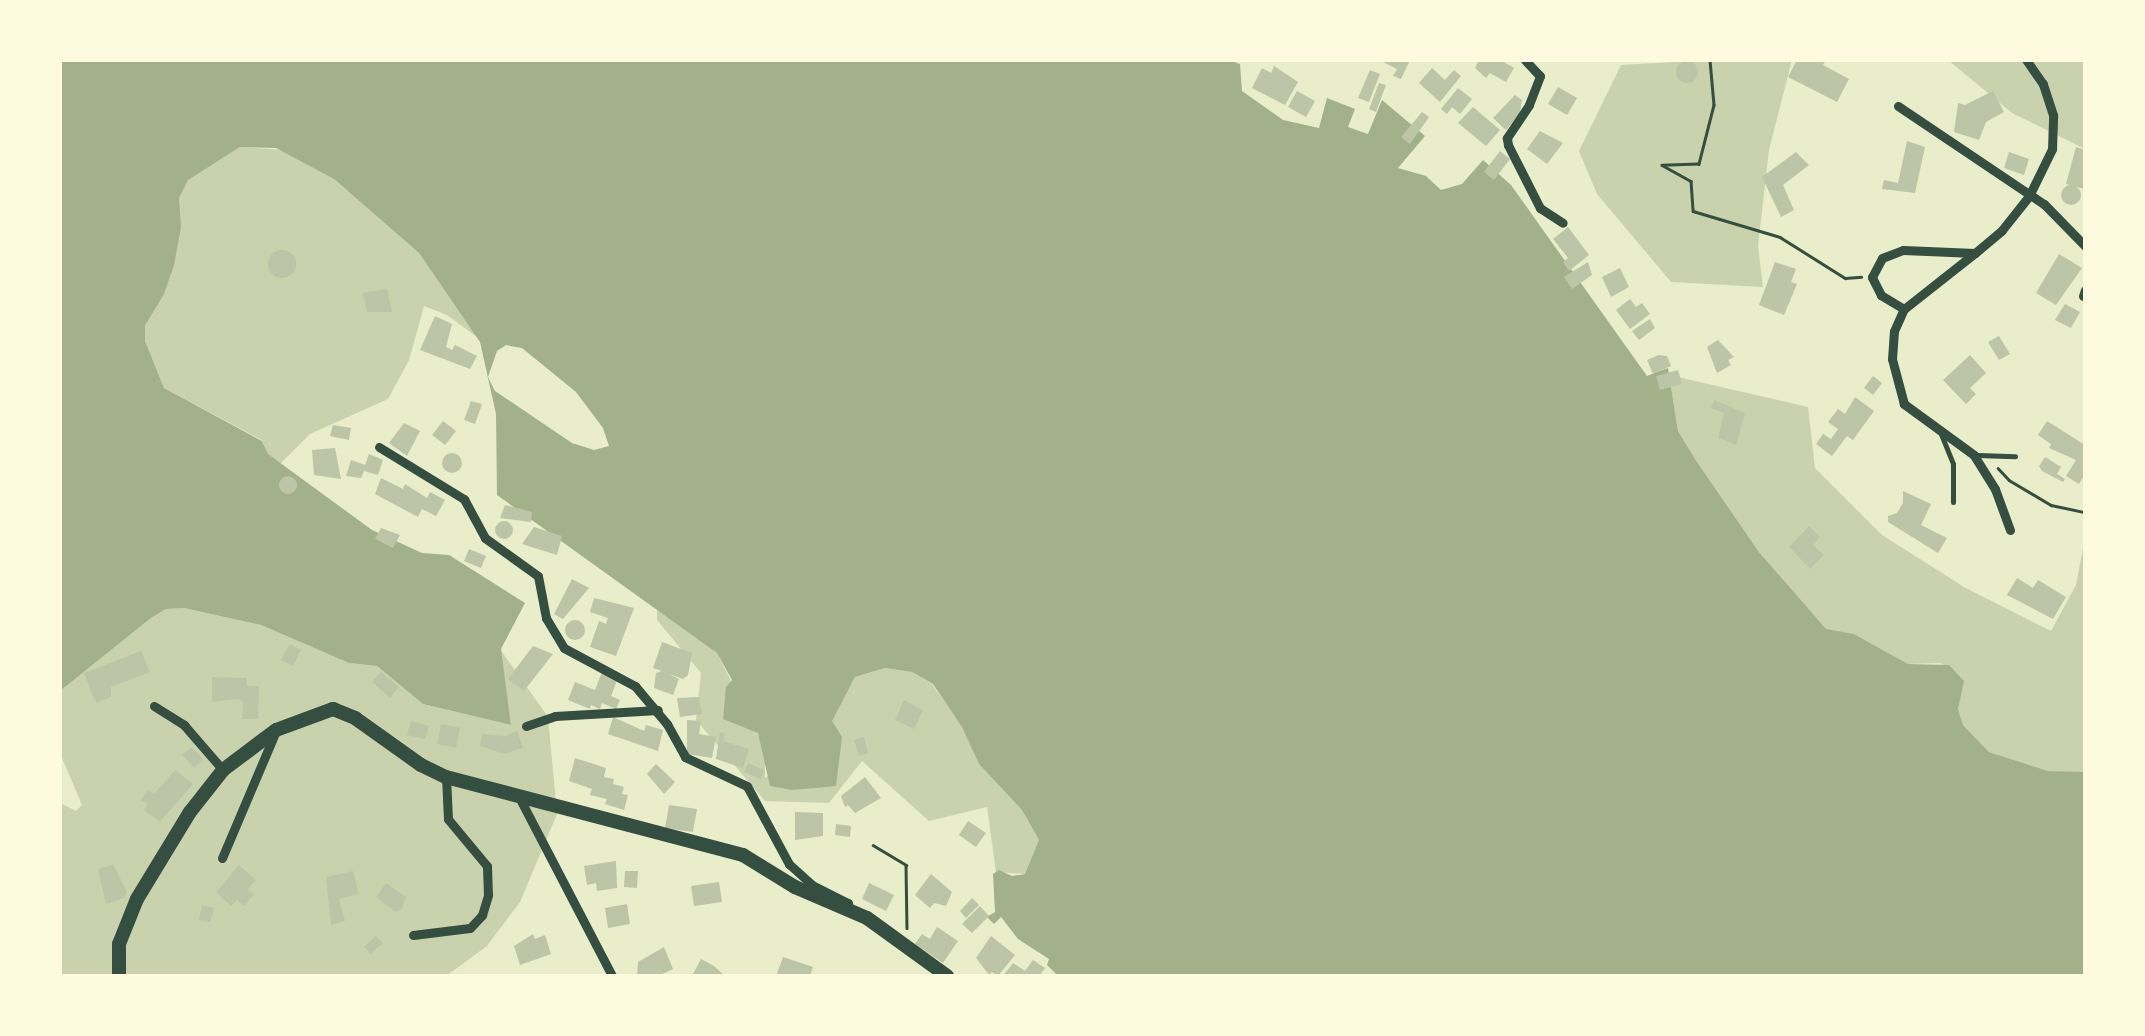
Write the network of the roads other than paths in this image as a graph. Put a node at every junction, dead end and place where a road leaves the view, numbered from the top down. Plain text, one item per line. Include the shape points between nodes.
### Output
1 (1525, 60) edge
2 (2026, 60) edge
3 (1898, 106) dead end
4 (2028, 196) junction
5 (1563, 223) dead end
6 (2085, 246) edge
7 (1975, 253) junction
8 (1904, 309) junction
9 (1937, 428) junction
10 (380, 446) dead end
11 (1974, 455) junction
12 (2015, 456) dead end
13 (1953, 502) dead end
14 (2010, 530) dead end
15 (154, 706) dead end
16 (658, 710) junction
17 (526, 726) dead end
18 (276, 730) junction
19 (223, 770) junction
20 (446, 777) junction
21 (520, 799) junction
22 (222, 858) dead end
23 (850, 910) junction
24 (413, 935) dead end
25 (119, 976) edge
26 (612, 976) edge
27 (946, 976) edge

1 - 5 street via 1540,76 1508,145 1540,208
2 - 4 street via 2053,115 2052,148
3 - 4 street
4 - 6 street via 2061,218
4 - 7 street
7 - 8 street
7 - 8 street via 1903,250 1882,258 1872,278 1882,295
8 - 9 street via 1894,331 1896,382 1904,404
9 - 11 street
9 - 13 lane via 1953,464
10 - 16 street via 464,499 486,538 538,576 546,618 564,648 636,686
11 - 12 lane
11 - 14 street
15 - 19 street via 184,725
16 - 17 street via 555,716
16 - 23 street via 684,758 747,786 789,864 812,885 848,902
18 - 19 main road
18 - 20 main road via 332,708
18 - 22 street
19 - 25 main road via 137,899 119,944
20 - 21 main road
20 - 24 street via 448,819 487,866 488,895 470,928
21 - 23 main road via 724,847
21 - 26 street
23 - 27 main road

